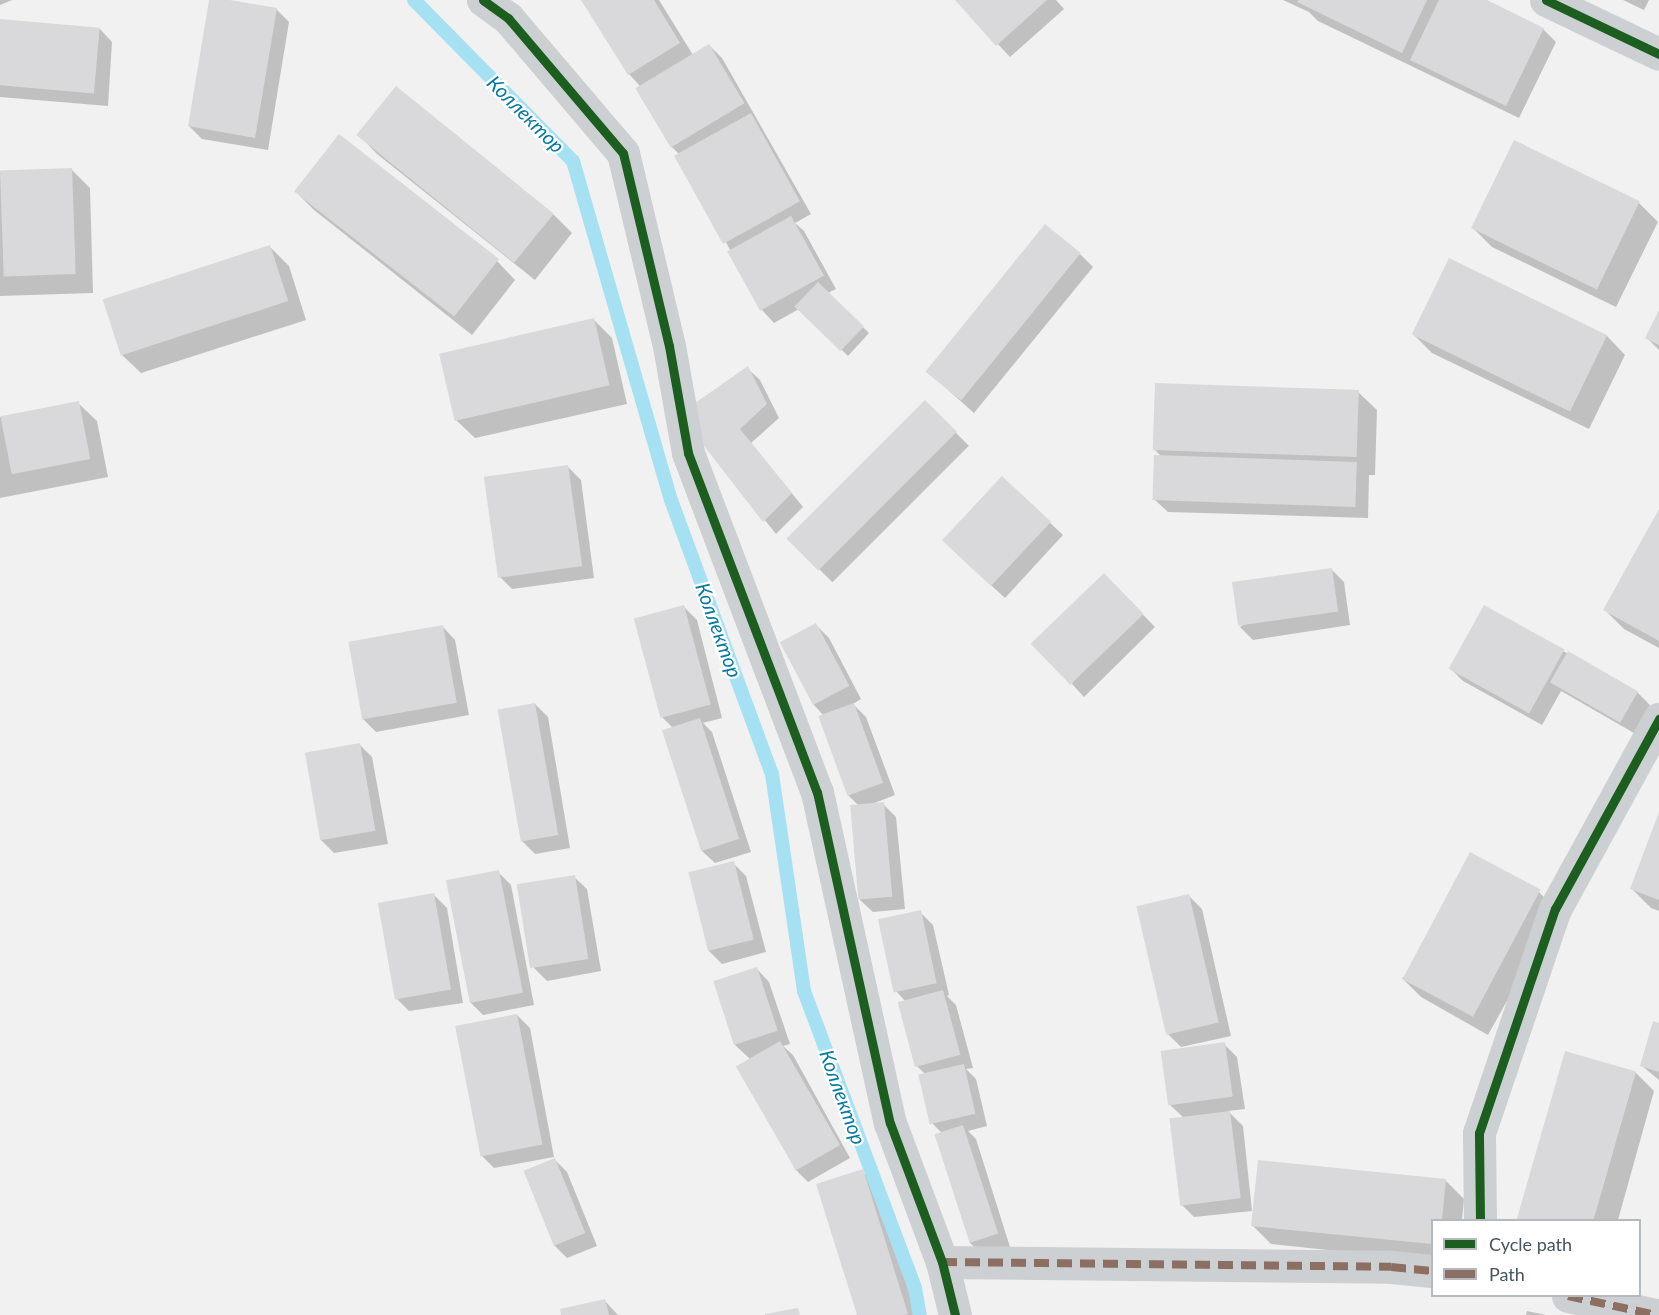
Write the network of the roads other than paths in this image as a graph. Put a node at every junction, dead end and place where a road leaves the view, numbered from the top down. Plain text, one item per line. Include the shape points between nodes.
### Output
1 (483, 0) edge
2 (1546, 0) edge
3 (1659, 54) edge
4 (1659, 719) edge
5 (1480, 1219) edge
6 (942, 1262) junction
7 (1431, 1271) edge
8 (1573, 1297) edge
9 (956, 1315) edge
10 (1656, 1315) edge

1 - 6 street via 508,18 623,153 669,346 688,453 818,792 890,1123
2 - 3 street
4 - 5 street via 1555,909 1479,1133
6 - 7 street via 1391,1267
6 - 9 street
8 - 10 street

